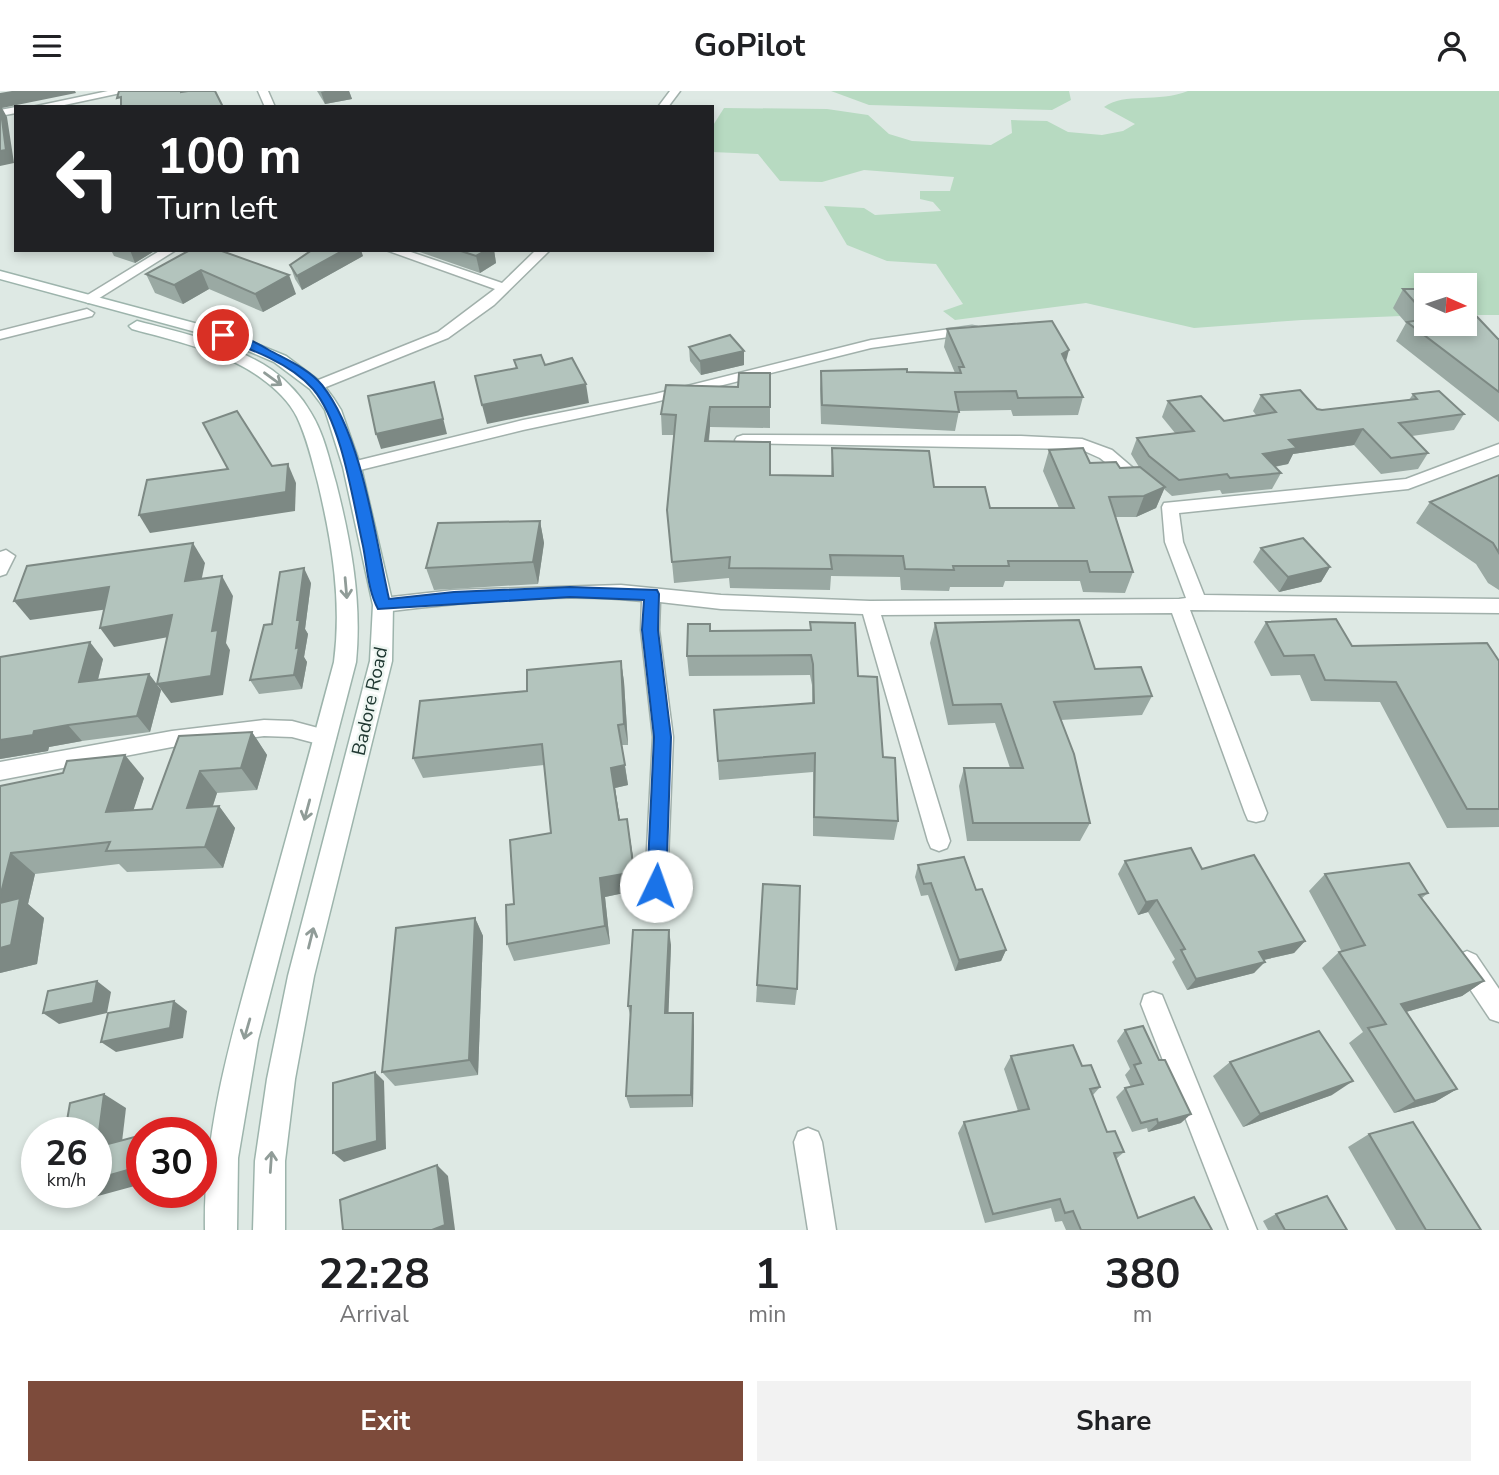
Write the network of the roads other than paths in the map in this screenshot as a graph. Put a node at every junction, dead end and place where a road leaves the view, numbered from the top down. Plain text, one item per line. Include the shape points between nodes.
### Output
1 (125, 91) edge
2 (93, 94) edge
3 (107, 94) junction
4 (46, 105) edge
5 (110, 105) edge
6 (167, 252) edge
7 (398, 252) edge
8 (542, 252) edge
9 (0, 275) edge
10 (504, 288) junction
11 (0, 289) edge
12 (88, 306) junction
13 (987, 328) edge
14 (0, 335) edge
15 (316, 386) junction
16 (743, 440) edge
17 (1499, 449) edge
18 (352, 467) junction
19 (1170, 507) junction
20 (652, 594) junction
21 (1188, 604) junction
22 (383, 605) junction
23 (1499, 606) edge
24 (870, 608) junction
25 (326, 739) junction
26 (0, 772) edge
27 (1256, 813) dead end
28 (939, 841) dead end
29 (656, 886) dead end
30 (1453, 942) edge
31 (1153, 1004) dead end
32 (1499, 1010) edge
33 (808, 1142) dead end
34 (221, 1230) edge
35 (269, 1230) edge
36 (822, 1230) edge
37 (1243, 1230) edge

1 - 3 street
2 - 3 street
2 - 4 street
3 - 5 street
6 - 12 street
7 - 10 street
8 - 10 street
9 - 12 main road, Badore Road
10 - 15 street via 443,335
11 - 12 main road, Badore Road
12 - 14 street
12 - 15 main road, Badore Road via 191,326 256,347
12 -> 25 main road, Badore Road via 233,355 283,387 309,421 329,497 348,604 349,638
13 - 18 street via 871,344
15 - 18 main road, Badore Road via 333,410
16 - 19 street via 1082,444 1107,454
17 - 19 street via 1408,484
18 - 22 main road, Badore Road
19 - 21 street
20 - 22 street via 570,592
20 - 24 street via 721,602
20 - 29 street via 650,630 663,737
21 - 23 street
21 - 24 street
21 - 27 street
35 -> 22 main road, Badore Road via 270,1161 281,1079 301,977 381,660
24 - 28 street
25 - 26 street via 292,729 264,728 172,739
25 -> 34 main road, Badore Road via 244,1040 223,1163
30 - 32 street
31 - 37 street
33 - 36 street

